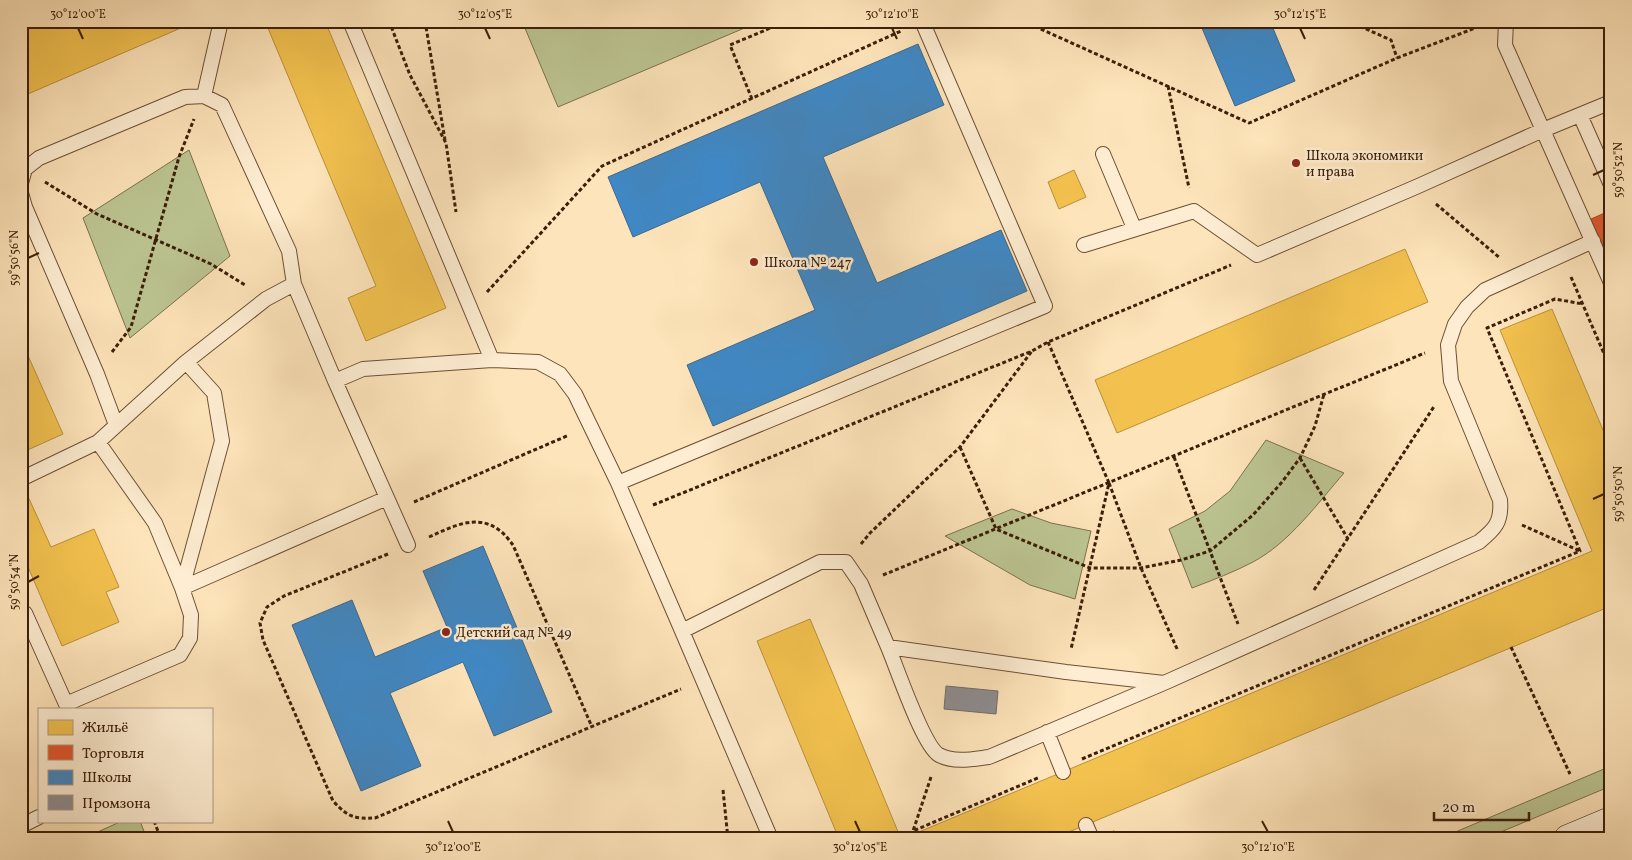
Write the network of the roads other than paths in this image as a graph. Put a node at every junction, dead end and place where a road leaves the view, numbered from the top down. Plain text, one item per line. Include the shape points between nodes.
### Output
1 (221, 21) edge
2 (350, 21) edge
3 (922, 21) edge
4 (1506, 21) edge
5 (204, 96) junction
6 (1611, 102) edge
7 (1580, 115) junction
8 (1544, 130) junction
9 (1103, 154) dead end
10 (23, 176) edge
11 (1611, 185) edge
12 (21, 193) edge
13 (1134, 228) junction
14 (1593, 241) junction
15 (1084, 245) dead end
16 (1611, 283) edge
17 (294, 284) junction
18 (492, 360) junction
19 (186, 362) junction
20 (336, 381) junction
21 (116, 425) junction
22 (98, 442) junction
23 (21, 479) edge
24 (618, 483) junction
25 (387, 498) junction
26 (408, 545) road end
27 (182, 588) junction
28 (25, 613) dead end
29 (682, 631) junction
30 (888, 647) junction
31 (1164, 683) junction
32 (67, 706) edge
33 (1047, 732) junction
34 (1063, 772) dead end
35 (38, 818) edge
36 (1611, 821) edge
37 (1086, 825) dead end
38 (21, 826) edge
39 (771, 839) edge
40 (1092, 839) edge
41 (1568, 839) edge

1 - 5 lane
2 - 18 lane
3 - 24 lane via 1045,306
4 - 8 lane via 1505,45
5 - 10 lane via 185,97 38,158
5 - 17 lane via 222,105 289,251
6 - 7 lane
7 - 8 lane
7 - 11 lane
8 - 13 lane via 1257,255 1194,211
8 - 14 lane
9 - 13 lane
12 - 21 lane
13 - 15 lane
14 - 16 lane
14 - 31 lane via 1485,290 1455,324 1448,345 1451,381 1500,500 1501,516 1492,531 1479,542
17 - 19 lane via 266,299
17 - 20 lane
18 - 20 lane via 363,369
18 - 24 lane via 538,362 560,374 574,394
19 - 21 lane
19 - 27 lane via 214,393 222,441
20 - 25 lane
21 - 22 lane
22 - 23 lane
22 - 27 lane via 155,522
24 - 29 lane
25 - 26 lane
25 - 27 lane
27 - 32 lane via 192,615 190,638 180,655
28 - 32 lane
29 - 30 lane via 820,562 846,562 861,584
29 - 39 lane
30 - 31 lane
30 - 33 lane via 925,737 938,755 962,761 989,757
31 - 33 lane
33 - 34 lane
35 - 38 lane
36 - 41 street
37 - 40 lane

